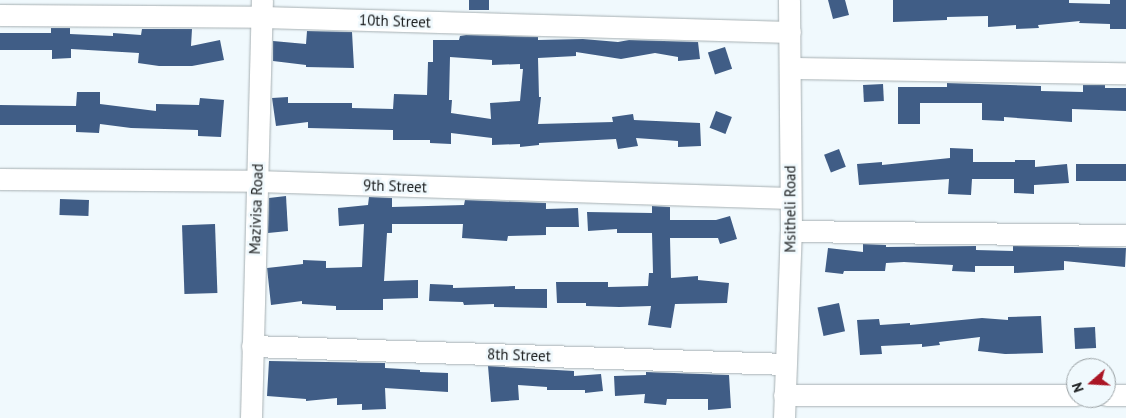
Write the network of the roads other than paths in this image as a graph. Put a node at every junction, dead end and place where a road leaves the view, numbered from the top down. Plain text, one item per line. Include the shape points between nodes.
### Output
1 (789, 0) edge
2 (262, 9) edge
3 (0, 15) edge
4 (790, 32) junction
5 (790, 68) junction
6 (1126, 73) edge
7 (0, 179) edge
8 (256, 181) junction
9 (790, 198) junction
10 (791, 232) junction
11 (1126, 235) edge
12 (252, 346) junction
13 (785, 364) junction
14 (784, 395) junction
15 (1066, 395) edge
16 (251, 418) edge
17 (784, 418) edge

1 - 4 street, Msitheli Road
2 - 3 street, 10th Street
2 - 4 street, 10th Street
2 - 8 street, Mazivisa Road
4 - 5 street, Msitheli Road
5 - 6 street
5 - 9 street, Msitheli Road
7 - 8 street, 9th Street
8 - 9 street, 9th Street
8 - 12 street, Mazivisa Road
9 - 10 street, Msitheli Road
10 - 11 street
10 - 13 street, Msitheli Road
12 - 13 street, 8th Street
12 - 16 street, Mazivisa Road
13 - 14 street, Msitheli Road
14 - 15 street
14 - 17 street, Msitheli Road

